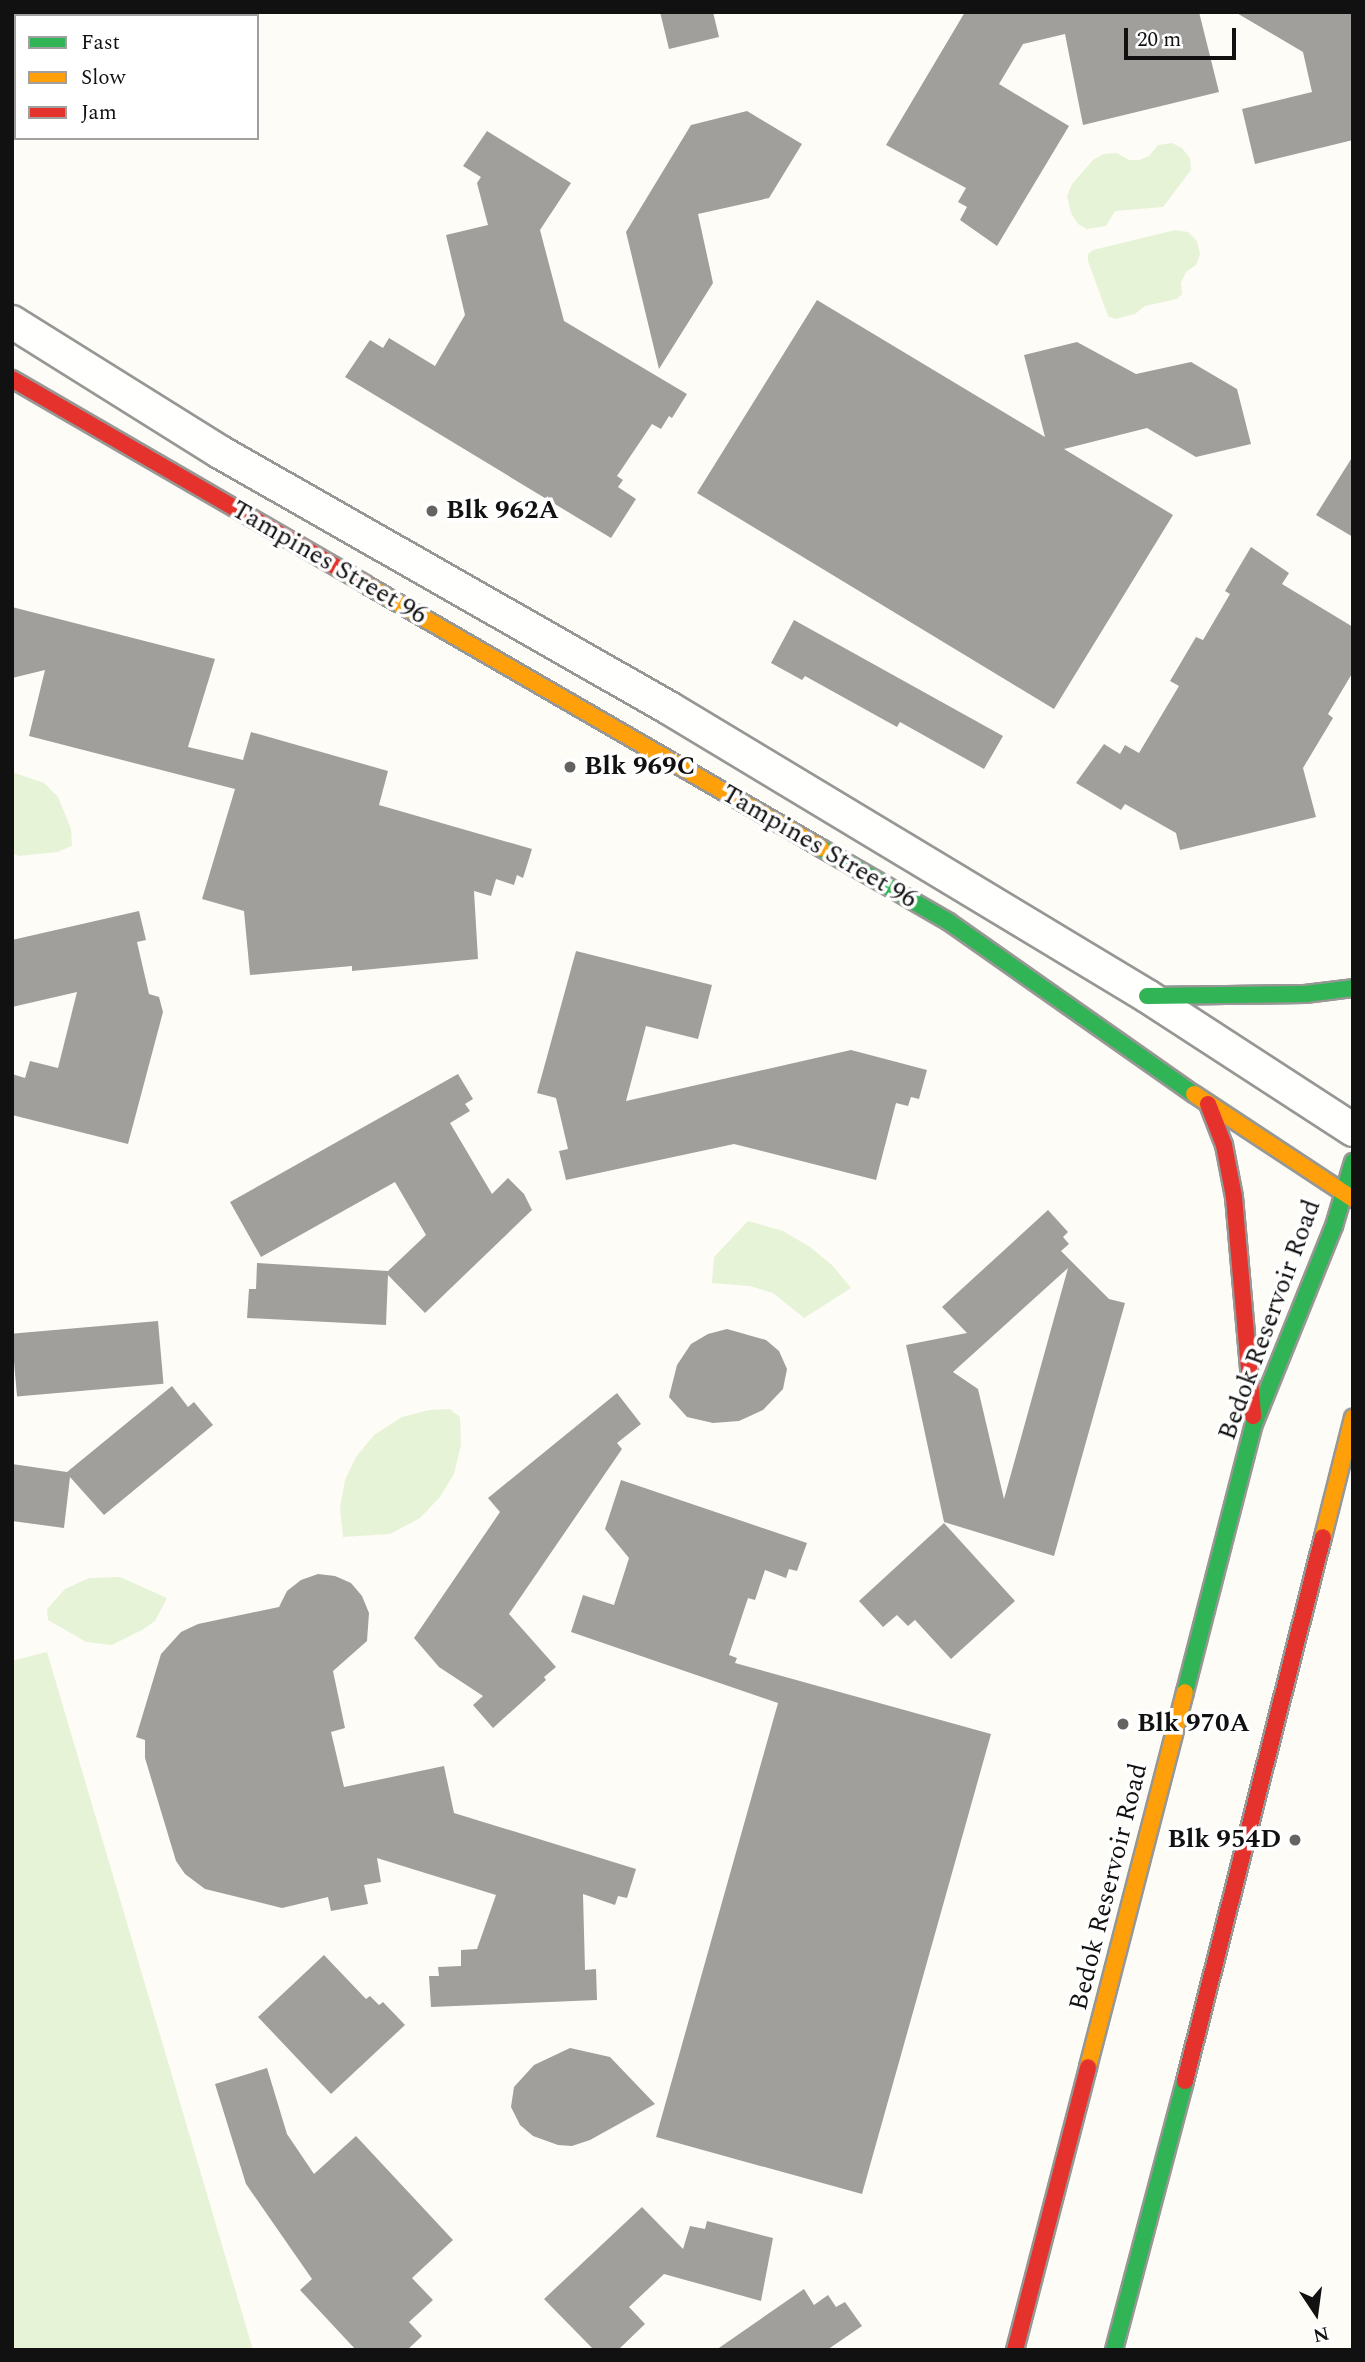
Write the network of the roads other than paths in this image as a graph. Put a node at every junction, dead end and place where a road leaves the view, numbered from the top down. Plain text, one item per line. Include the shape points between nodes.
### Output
1 (12, 322) edge
2 (12, 379) edge
3 (1353, 988) edge
4 (1147, 996) junction
5 (1208, 1104) junction
6 (1353, 1130) edge
7 (1353, 1162) edge
8 (1348, 1196) edge
9 (1353, 1418) edge
10 (1254, 1424) junction
11 (1015, 2350) edge
12 (1114, 2350) edge

1 - 4 street, Tampines Street 96 via 220,452 669,708
2 - 5 main road, Tampines Street 96 via 949,922
3 - 4 main road via 1305,994
4 - 6 street, Tampines Street 96
5 - 8 main road, Tampines Street 96
5 - 10 main road via 1224,1144 1234,1197
7 - 8 main road, Bedok Reservoir Road
8 - 10 main road, Bedok Reservoir Road
9 - 12 main road
10 - 11 main road, Bedok Reservoir Road

